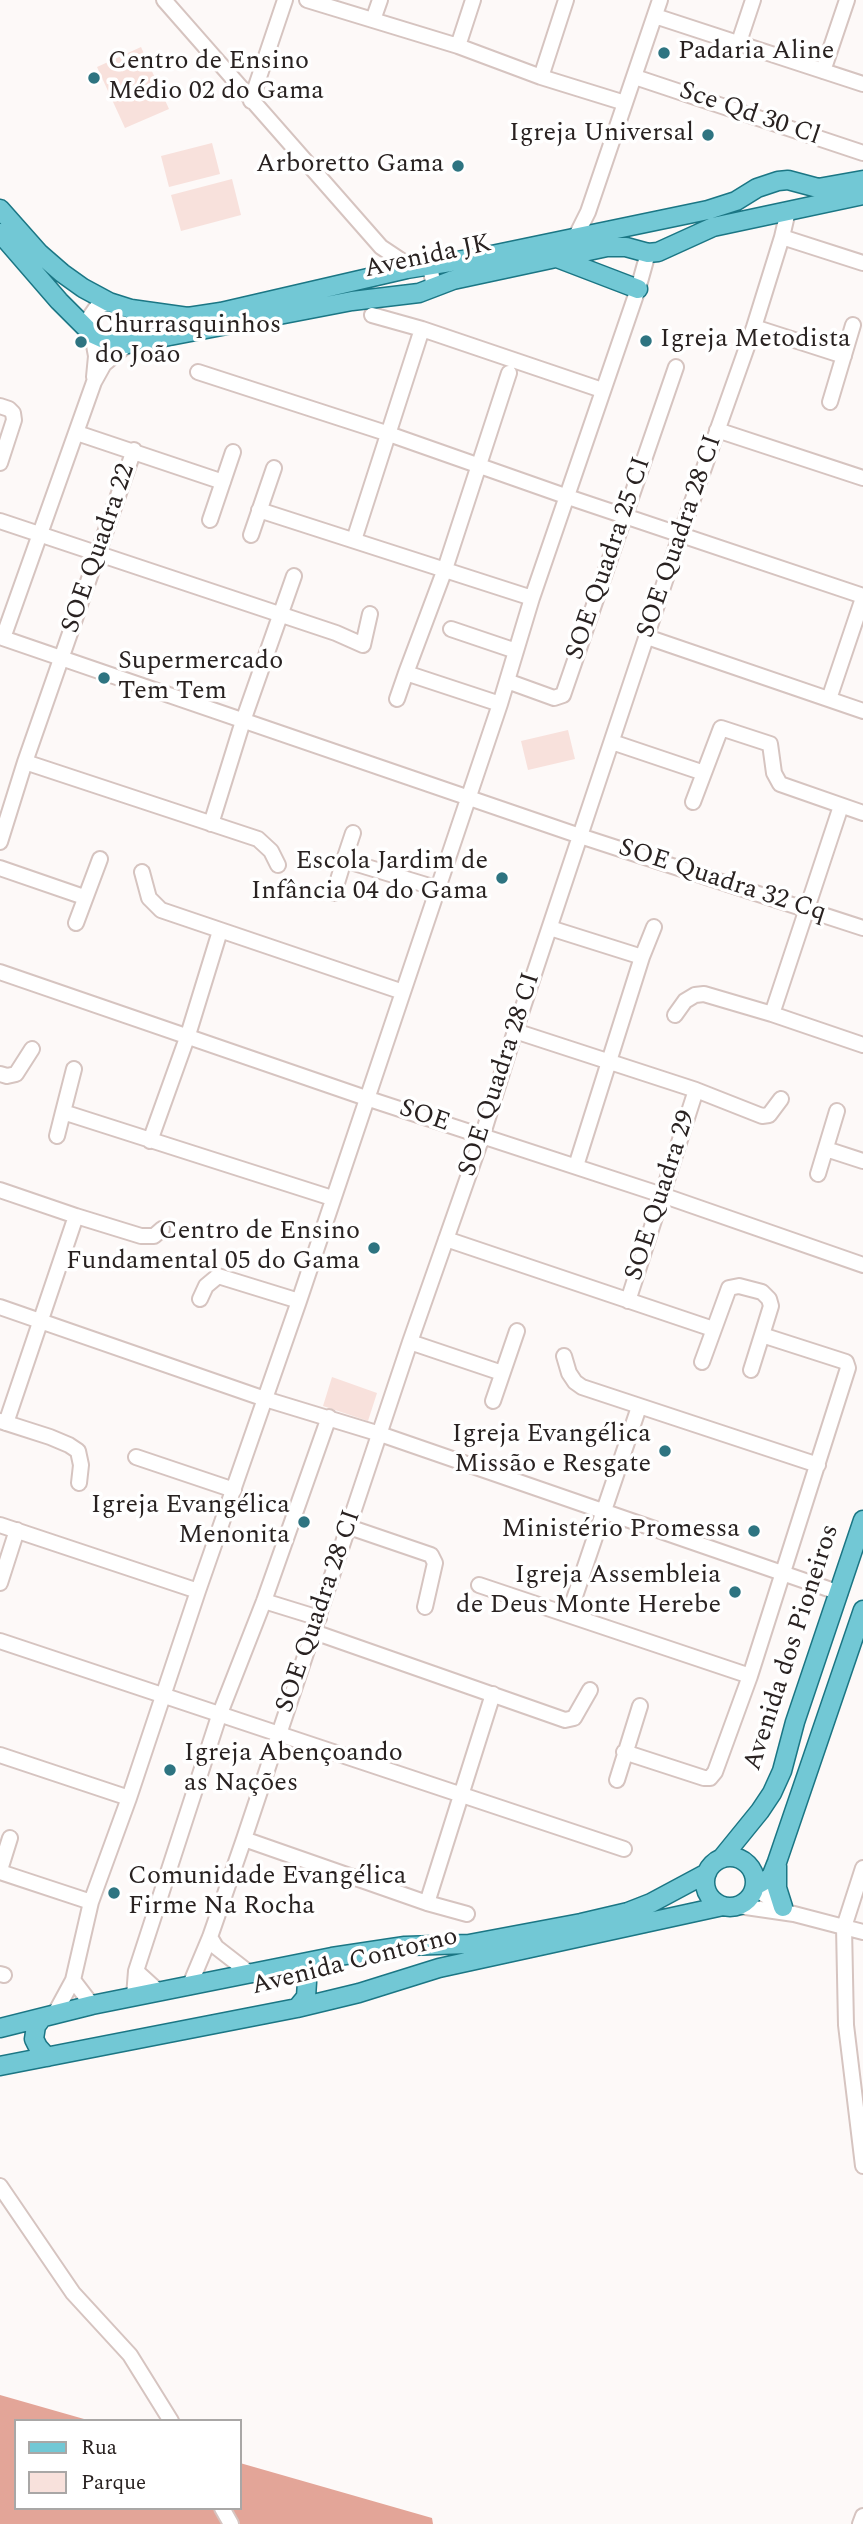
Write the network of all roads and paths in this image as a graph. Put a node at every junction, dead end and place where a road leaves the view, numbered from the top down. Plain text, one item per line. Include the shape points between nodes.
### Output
1 (164, 0) edge
2 (285, 0) edge
3 (307, 0) edge
4 (380, 0) edge
5 (473, 0) edge
6 (566, 0) edge
7 (660, 0) edge
8 (753, 0) edge
9 (847, 0) edge
10 (655, 16) junction
11 (373, 20) junction
12 (739, 42) junction
13 (458, 46) junction
14 (823, 71) junction
15 (541, 77) junction
16 (635, 77) junction
17 (863, 84) edge
18 (251, 101) junction
19 (625, 103) junction
20 (863, 153) edge
21 (863, 180) edge
22 (797, 182) junction
23 (863, 195) edge
24 (0, 209) edge
25 (794, 209) junction
26 (588, 212) junction
27 (636, 226) junction
28 (598, 232) junction
29 (0, 233) edge
30 (576, 236) junction
31 (782, 237) junction
32 (381, 247) junction
33 (643, 252) junction
34 (557, 258) junction
35 (863, 263) edge
36 (424, 267) junction
37 (391, 274) junction
38 (430, 288) junction
39 (638, 289) junction
40 (395, 295) junction
41 (109, 302) junction
42 (131, 309) junction
43 (372, 315) dead end
44 (853, 325) dead end
45 (754, 327) junction
46 (422, 329) junction
47 (91, 333) junction
48 (128, 344) junction
49 (844, 356) junction
50 (676, 367) dead end
51 (198, 372) dead end
52 (509, 373) dead end
53 (94, 382) junction
54 (602, 390) junction
55 (830, 402) dead end
56 (0, 406) edge
57 (717, 430) junction
58 (76, 433) junction
59 (386, 433) junction
60 (134, 450) junction
61 (233, 452) dead end
62 (0, 463) edge
63 (479, 466) junction
64 (274, 468) dead end
65 (863, 478) edge
66 (223, 482) junction
67 (568, 497) junction
68 (259, 510) junction
69 (625, 515) junction
70 (210, 520) dead end
71 (0, 521) edge
72 (40, 533) junction
73 (681, 534) junction
74 (251, 535) dead end
75 (354, 540) junction
76 (97, 554) junction
77 (445, 569) junction
78 (294, 576) dead end
79 (863, 597) edge
80 (532, 598) junction
81 (370, 614) dead end
82 (280, 616) junction
83 (450, 629) dead end
84 (2, 637) edge
85 (647, 637) junction
86 (516, 650) junction
87 (62, 659) junction
88 (406, 673) junction
89 (507, 681) junction
90 (397, 699) dead end
91 (829, 699) junction
92 (500, 704) junction
93 (863, 711) edge
94 (243, 721) junction
95 (612, 742) junction
96 (25, 761) junction
97 (704, 773) junction
98 (467, 797) junction
99 (693, 802) dead end
100 (841, 806) junction
101 (863, 813) edge
102 (211, 824) junction
103 (353, 832) dead end
104 (580, 836) junction
105 (0, 842) edge
106 (100, 859) dead end
107 (344, 860) junction
108 (278, 865) dead end
109 (0, 868) edge
110 (142, 872) dead end
111 (436, 888) junction
112 (334, 893) dead end
113 (84, 897) junction
114 (806, 909) junction
115 (76, 923) dead end
116 (654, 927) dead end
117 (550, 928) junction
118 (863, 928) edge
119 (220, 931) junction
120 (642, 957) junction
121 (0, 972) edge
122 (402, 992) junction
123 (772, 1014) junction
124 (675, 1015) dead end
125 (515, 1031) junction
126 (188, 1035) junction
127 (863, 1045) edge
128 (32, 1049) dead end
129 (607, 1061) junction
130 (74, 1069) dead end
131 (0, 1074) edge
132 (696, 1090) junction
133 (366, 1098) junction
134 (781, 1099) dead end
135 (837, 1111) dead end
136 (63, 1112) junction
137 (57, 1136) dead end
138 (482, 1137) junction
139 (150, 1141) junction
140 (825, 1149) junction
141 (863, 1161) edge
142 (576, 1166) junction
143 (818, 1174) dead end
144 (0, 1190) edge
145 (662, 1195) junction
146 (332, 1198) junction
147 (76, 1216) junction
148 (162, 1229) dead end
149 (446, 1239) junction
150 (863, 1265) edge
151 (200, 1299) dead end
152 (299, 1301) junction
153 (628, 1301) junction
154 (0, 1307) edge
155 (40, 1321) junction
156 (713, 1329) junction
157 (517, 1331) dead end
158 (762, 1335) junction
159 (410, 1342) junction
160 (564, 1356) dead end
161 (702, 1362) dead end
162 (751, 1370) dead end
163 (502, 1373) junction
164 (265, 1399) junction
165 (492, 1401) dead end
166 (639, 1407) junction
167 (329, 1417) junction
168 (3, 1422) edge
169 (380, 1434) junction
170 (136, 1457) dead end
171 (818, 1465) junction
172 (79, 1483) dead end
173 (234, 1490) junction
174 (605, 1512) junction
175 (863, 1520) edge
176 (0, 1525) edge
177 (349, 1527) junction
178 (17, 1531) junction
179 (783, 1572) junction
180 (0, 1583) edge
181 (479, 1585) dead end
182 (198, 1591) junction
183 (839, 1594) junction
184 (264, 1601) junction
185 (425, 1606) dead end
186 (863, 1610) edge
187 (569, 1614) junction
188 (316, 1625) junction
189 (0, 1641) edge
190 (750, 1676) junction
191 (590, 1690) dead end
192 (493, 1694) junction
193 (164, 1696) junction
194 (640, 1706) dead end
195 (219, 1716) junction
196 (795, 1722) junction
197 (823, 1731) junction
198 (278, 1735) junction
199 (624, 1752) junction
200 (0, 1755) edge
201 (617, 1780) dead end
202 (461, 1795) junction
203 (130, 1798) junction
204 (10, 1838) dead end
205 (244, 1839) junction
206 (624, 1849) dead end
207 (722, 1859) junction
208 (777, 1862) junction
209 (863, 1868) edge
210 (0, 1871) edge
211 (707, 1873) junction
212 (755, 1887) junction
213 (91, 1902) junction
214 (427, 1903) junction
215 (731, 1906) junction
216 (788, 1911) junction
217 (467, 1914) dead end
218 (844, 1927) junction
219 (863, 1932) edge
220 (210, 1937) junction
221 (289, 1967) junction
222 (136, 1970) junction
223 (252, 1975) junction
224 (73, 1980) junction
225 (188, 1987) junction
226 (158, 1991) junction
227 (134, 1996) junction
228 (92, 2005) junction
229 (297, 2008) junction
230 (48, 2017) junction
231 (0, 2028) edge
232 (47, 2057) junction
233 (0, 2066) edge
234 (863, 2166) edge
235 (0, 2186) edge
236 (170, 2419) edge
237 (863, 2515) edge
238 (860, 2524) edge

1 - 18 street
2 - 18 street
3 - 11 street
4 - 11 street
5 - 13 street
6 - 15 street
7 - 10 street
8 - 12 street
9 - 14 street
10 - 12 street
10 - 16 street
11 - 13 street
12 - 14 street
13 - 15 street
14 - 17 street
15 - 19 street
16 - 19 street
16 - 20 street, Sce Qd 30 Cl
18 - 32 street
19 - 26 street
21 - 22 main road, Avenida JK via 818,188
22 - 25 main road via 804,195
22 - 27 main road, Avenida JK via 768,184 721,207
23 - 25 main road, Avenida JK
24 - 41 main road, Avenida JK via 62,273
25 - 31 street, SOE Quadra 28 CI
25 - 33 main road, Avenida JK via 713,227 666,250
26 - 28 street
26 - 30 street
27 - 28 main road, Avenida JK
27 - 33 main road via 632,244
28 - 30 main road, Avenida JK
29 - 47 main road, Avenida JK
30 - 36 main road, Avenida JK
31 - 35 street
31 - 45 street, SOE Quadra 28 CI
32 - 36 street via 405,263
32 - 37 street
33 - 34 main road, Avenida JK via 616,246
33 - 39 street
34 - 38 main road, Avenida JK
34 - 39 main road
36 - 37 main road, Avenida JK
36 - 38 street via 433,277
37 - 40 street via 389,283
37 - 42 main road, Avenida JK via 188,317
38 - 40 main road, Avenida JK
39 - 54 street
40 - 48 main road, Avenida JK
41 - 42 main road, Avenida JK
41 - 47 street via 91,313
42 - 48 street via 136,333
43 - 46 street
44 - 49 street
45 - 49 street
45 - 57 street, SOE Quadra 28 CI
46 - 54 street
46 - 59 street
47 - 48 main road, Avenida JK
47 - 53 street via 96,356
48 - 53 street via 104,364
49 - 55 street
50 - 69 street, SOE Quadra 25 CI
51 - 59 street
52 - 63 street
53 - 58 street
54 - 67 street
56 - 62 street via 13,413 14,420
57 - 65 street
57 - 73 street, SOE Quadra 28 CI
58 - 60 street
58 - 72 street
59 - 63 street
59 - 75 street
60 - 66 street, SOE Quadra 22
60 - 76 street, SOE Quadra 22
61 - 66 street
63 - 67 street
63 - 77 street
64 - 68 street
66 - 70 street
67 - 69 street
67 - 80 street
68 - 74 street
68 - 75 street
69 - 73 street
69 - 89 street, SOE Quadra 25 CI via 563,695 554,698
71 - 72 street
72 - 76 street
72 - 84 street
73 - 79 street
73 - 85 street, SOE Quadra 28 CI
75 - 77 street
76 - 82 street
76 - 87 street, SOE Quadra 22
77 - 80 street
77 - 88 street
78 - 82 street
79 - 91 street
80 - 86 street
81 - 82 street via 363,645
82 - 94 street
83 - 86 street
84 - 87 street
85 - 91 street
85 - 95 street, SOE Quadra 28 CI
86 - 89 street
87 - 94 street
87 - 96 street, SOE Quadra 22
88 - 90 street
88 - 92 street
89 - 92 street
91 - 93 street
92 - 98 street
94 - 98 street
94 - 102 street
95 - 97 street
95 - 104 street, SOE Quadra 28 CI
96 - 102 street
96 - 105 street, SOE Quadra 22
97 - 99 street
97 - 100 street via 720,728 770,744 780,784
98 - 104 street
98 - 111 street
100 - 101 street
100 - 114 street
102 - 108 street via 258,839
103 - 107 street
104 - 114 street, SOE Quadra 32 Cq
104 - 117 street, SOE Quadra 28 CI
106 - 113 street
107 - 111 street
107 - 112 street
109 - 113 street
110 - 119 street via 153,904
111 - 122 street
113 - 115 street
114 - 118 street, SOE Quadra 32 Cq
114 - 123 street
116 - 120 street
117 - 120 street
117 - 125 street, SOE Quadra 28 CI
119 - 122 street
119 - 126 street
120 - 129 street
121 - 126 street, SOE
122 - 133 street
123 - 124 street via 704,994 685,1001
123 - 127 street
125 - 129 street, SOE Quadra 29
125 - 138 street, SOE Quadra 28 CI
126 - 133 street, SOE
126 - 139 street
128 - 131 street via 16,1074
129 - 132 street, SOE Quadra 29
129 - 142 street
130 - 136 street
132 - 134 street, SOE Quadra 29 via 762,1116 769,1115
132 - 145 street, SOE Quadra 29
133 - 138 street, SOE
133 - 146 street
135 - 140 street
136 - 137 street
136 - 139 street
138 - 142 street, SOE
138 - 149 street, SOE Quadra 28 CI
139 - 146 street
140 - 141 street
140 - 143 street
142 - 145 street, SOE
144 - 147 street
145 - 150 street, SOE
145 - 153 street, SOE Quadra 29
146 - 152 street
147 - 148 street via 141,1236 154,1236
147 - 155 street
149 - 153 street
149 - 159 street, SOE Quadra 28 CI
151 - 152 street via 218,1276
152 - 164 street
153 - 156 street
154 - 155 street
155 - 164 street
155 - 168 street
156 - 158 street via 729,1288 739,1286 762,1292 769,1299
156 - 161 street
157 - 163 street
158 - 162 street
158 - 171 street via 848,1365
159 - 163 street
159 - 169 street, SOE Quadra 28 CI
160 - 166 street via 575,1382
163 - 165 street
164 - 167 street
164 - 173 street
166 - 171 street
166 - 174 street
167 - 169 street
167 - 184 street
168 - 172 street via 78,1451
169 - 174 street
169 - 177 street, SOE Quadra 28 CI
170 - 173 street
171 - 179 street
173 - 182 street
174 - 179 street
174 - 187 street
175 - 183 main road, Avenida dos Pioneiros
176 - 178 street
177 - 185 street via 431,1555 435,1563
177 - 188 street, SOE Quadra 28 CI
178 - 180 street
178 - 182 street
179 - 183 street
179 - 190 street
181 - 187 street
182 - 193 street
183 - 196 main road, Avenida dos Pioneiros
184 - 188 street
184 - 195 street
186 - 197 main road, Avenida dos Pioneiros
187 - 190 street
188 - 192 street
188 - 198 street, SOE Quadra 28 CI
189 - 193 street
190 - 199 street via 710,1778
191 - 192 street via 574,1718 565,1720
192 - 202 street
193 - 195 street
193 - 203 street
194 - 199 street
195 - 198 street
195 - 222 street
196 - 197 main road via 806,1732
196 - 207 main road, Avenida dos Pioneiros via 772,1793
197 - 208 main road, Avenida dos Pioneiros
198 - 202 street
198 - 205 street, SOE Quadra 28 CI
199 - 201 street
200 - 203 street
202 - 206 street
202 - 214 street
203 - 213 street
204 - 210 street
205 - 214 street
205 - 220 street, SOE Quadra 28 CI
207 - 211 main road
207 - 212 main road via 736,1858 749,1865
208 - 212 main road, Avenida dos Pioneiros via 771,1877
208 - 216 main road via 777,1888
209 - 218 street
210 - 213 street
211 - 215 main road via 706,1889 715,1902
211 - 221 main road, Avenida Contorno via 628,1912 469,1944 405,1946
212 - 215 main road via 749,1899
212 - 216 street
213 - 224 street
214 - 217 street
215 - 216 street
215 - 229 main road, Avenida Contorno via 439,1968
216 - 218 street
218 - 219 street
218 - 234 street via 846,2025
220 - 223 street
220 - 225 street, SOE Quadra 28 CI
221 - 223 main road, Avenida Contorno
221 - 229 main road via 307,1982 306,1997
222 - 226 street
222 - 227 street
223 - 225 main road, Avenida Contorno
224 - 228 street
224 - 230 street
225 - 226 main road, Avenida Contorno
226 - 227 main road, Avenida Contorno
227 - 228 main road, Avenida Contorno
228 - 230 main road, Avenida Contorno
229 - 232 main road, Avenida Contorno
230 - 231 main road, Avenida Contorno
230 - 232 main road via 36,2026 34,2039
232 - 233 main road, Avenida Contorno
235 - 236 street via 73,2293 130,2355
237 - 238 street

